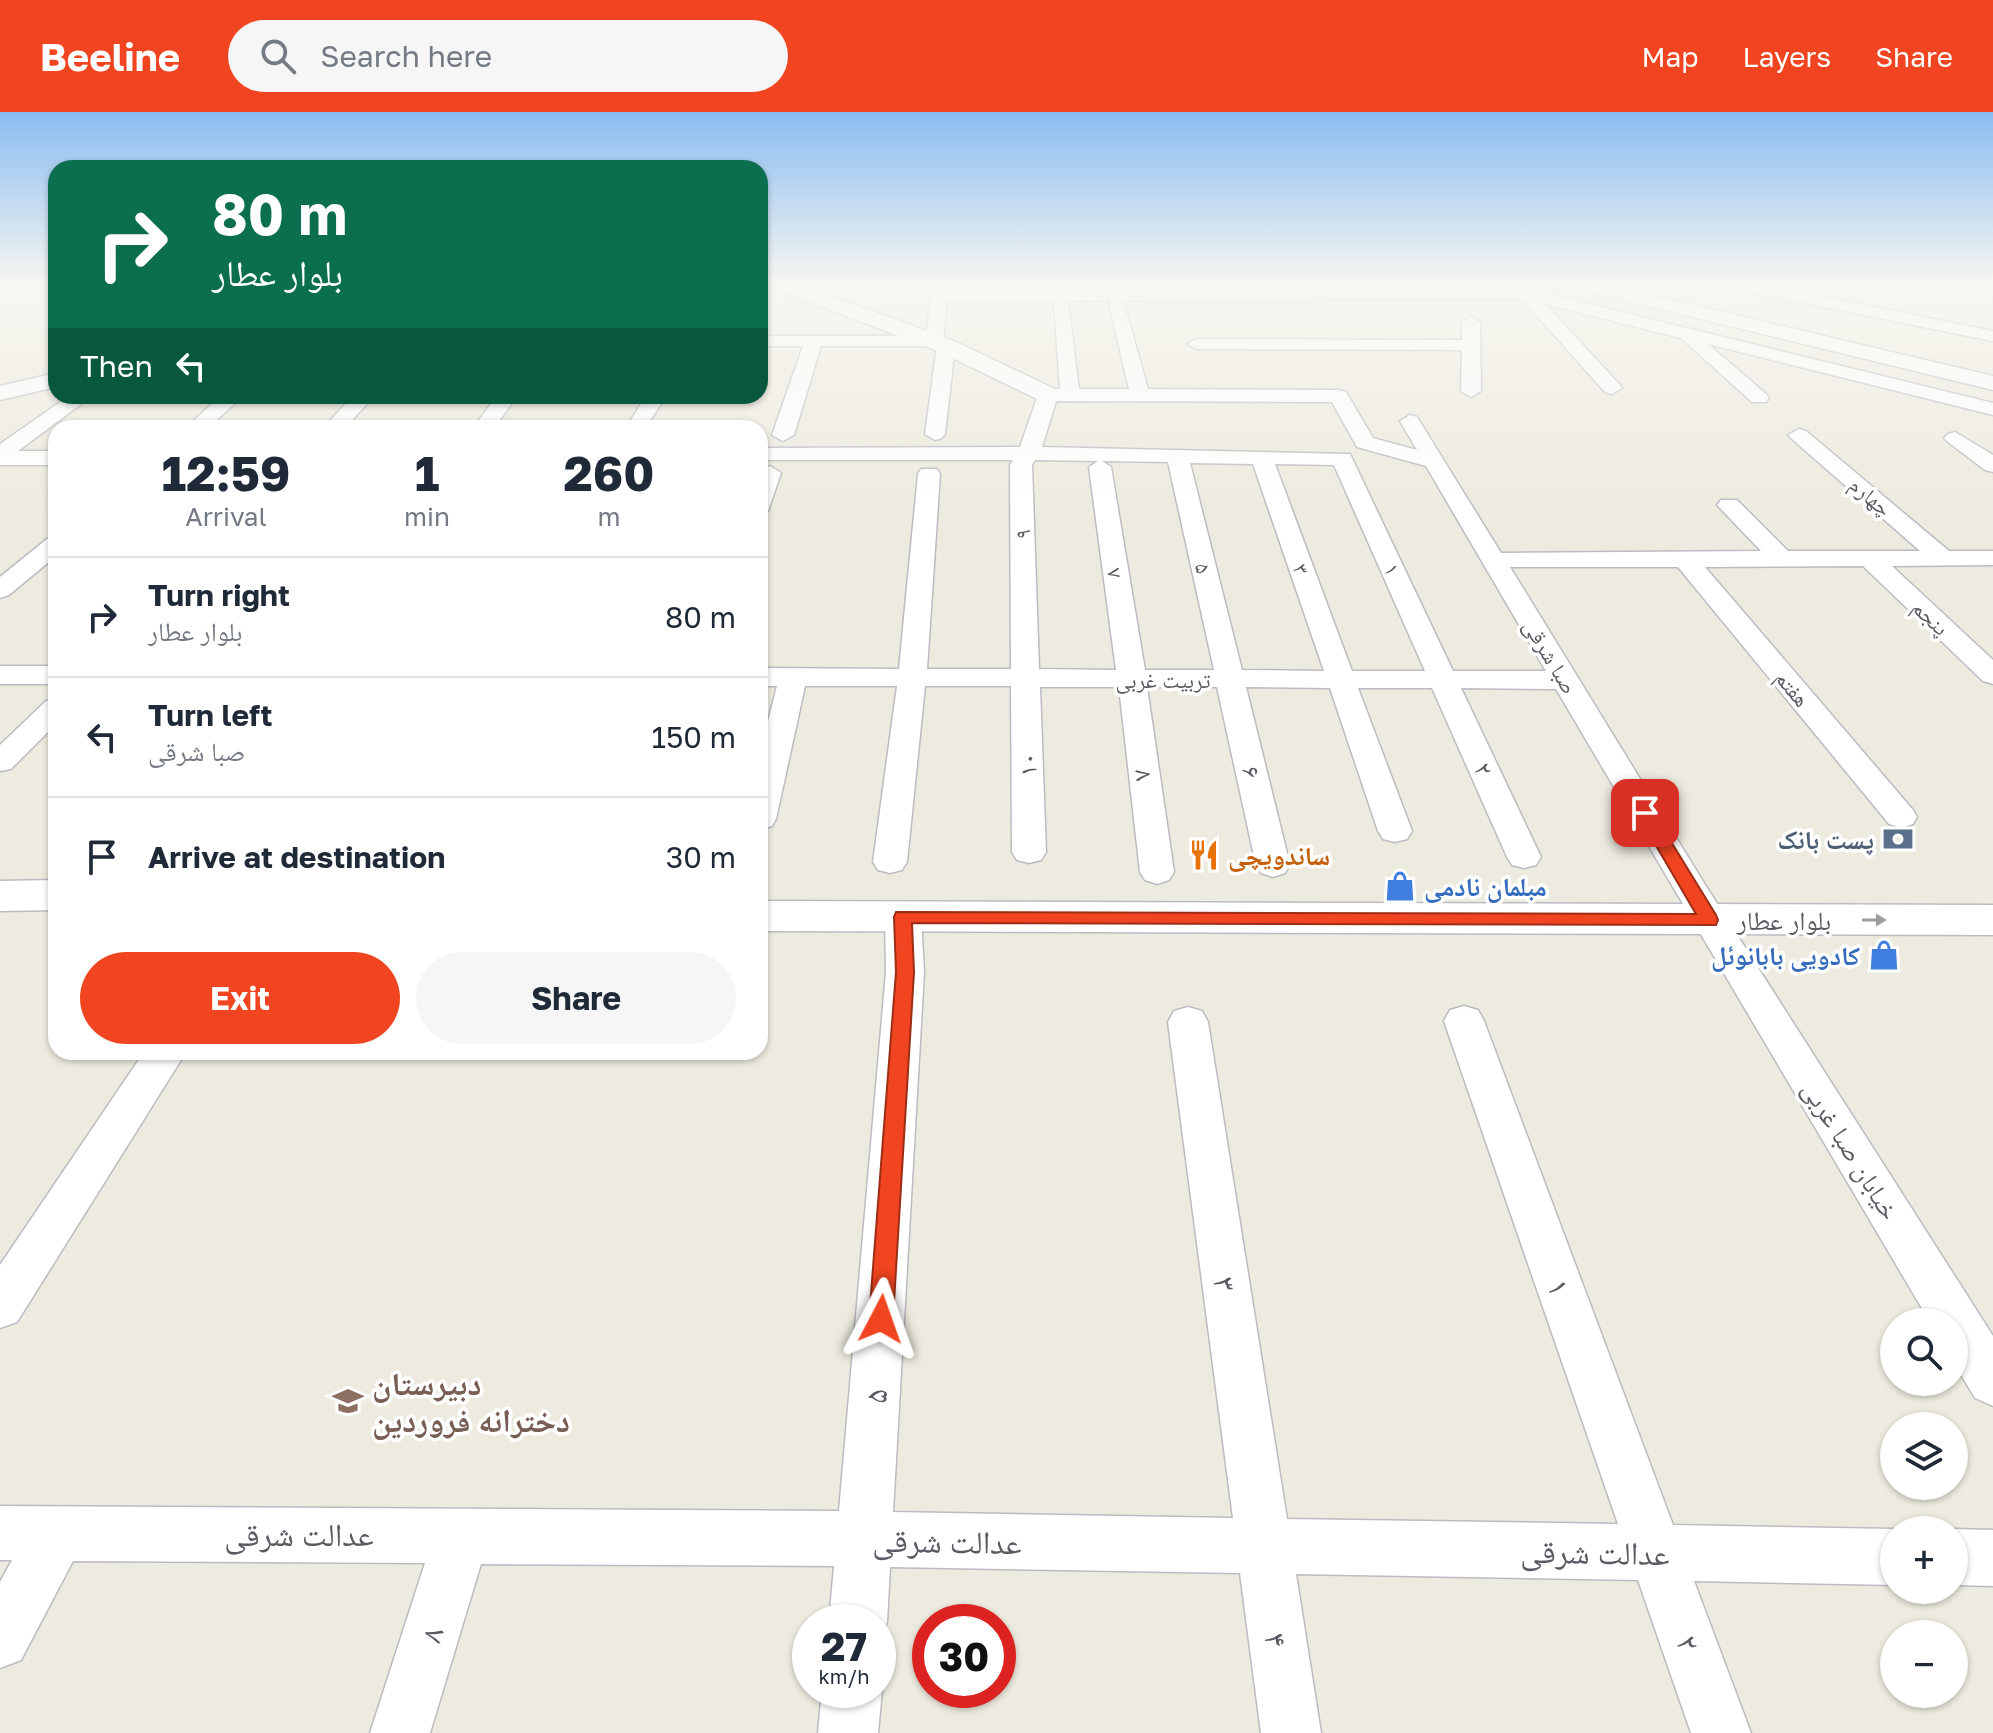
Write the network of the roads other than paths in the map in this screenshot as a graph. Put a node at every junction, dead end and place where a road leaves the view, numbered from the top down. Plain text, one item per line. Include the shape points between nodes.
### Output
1 (808, 360) edge
2 (939, 360) edge
3 (975, 360) edge
4 (1067, 360) edge
5 (1131, 360) edge
6 (1201, 360) edge
7 (1321, 360) edge
8 (1470, 360) edge
9 (1586, 360) edge
10 (1715, 360) edge
11 (1788, 360) edge
12 (1896, 360) edge
13 (1961, 360) edge
14 (1204, 367) dead end
15 (1325, 367) dead end
16 (1993, 367) edge
17 (48, 369) edge
18 (0, 380) edge
19 (48, 382) edge
20 (1993, 383) edge
21 (1612, 388) dead end
22 (1471, 391) dead end
23 (0, 393) edge
24 (1048, 395) junction
25 (1070, 396) junction
26 (1140, 396) junction
27 (1759, 398) dead end
28 (71, 404) edge
29 (224, 404) edge
30 (356, 404) edge
31 (1993, 409) edge
32 (49, 420) edge
33 (204, 420) edge
34 (341, 420) edge
35 (48, 421) edge
36 (1410, 421) dead end
37 (935, 434) dead end
38 (783, 435) dead end
39 (1799, 435) dead end
40 (1955, 438) dead end
41 (1028, 453) junction
42 (0, 456) edge
43 (1178, 457) junction
44 (48, 458) edge
45 (1262, 458) junction
46 (1435, 462) junction
47 (768, 464) edge
48 (1993, 465) edge
49 (1100, 467) dead end
50 (929, 474) dead end
51 (1729, 505) dead end
52 (48, 551) edge
53 (1781, 558) junction
54 (1869, 558) junction
55 (1943, 558) junction
56 (1993, 558) edge
57 (1685, 559) junction
58 (1494, 560) junction
59 (0, 590) edge
60 (0, 675) edge
61 (48, 675) edge
62 (1993, 675) edge
63 (768, 677) edge
64 (793, 677) junction
65 (912, 678) junction
66 (1024, 678) junction
67 (1132, 679) junction
68 (1231, 679) junction
69 (1341, 679) junction
70 (1444, 680) junction
71 (1566, 680) junction
72 (48, 715) edge
73 (0, 762) edge
74 (768, 785) edge
75 (1901, 817) dead end
76 (1395, 831) dead end
77 (1029, 852) dead end
78 (1524, 857) dead end
79 (890, 862) dead end
80 (1273, 865) dead end
81 (1157, 872) dead end
82 (768, 891) edge
83 (1993, 891) edge
84 (48, 895) edge
85 (0, 896) edge
86 (1701, 906) junction
87 (768, 916) edge
88 (903, 917) junction
89 (48, 918) edge
90 (0, 919) edge
91 (1993, 920) edge
92 (1464, 1021) dead end
93 (1188, 1022) dead end
94 (161, 1060) edge
95 (0, 1306) edge
96 (1988, 1364) edge
97 (0, 1533) edge
98 (58, 1533) junction
99 (462, 1535) junction
100 (865, 1539) junction
101 (1264, 1547) junction
102 (1656, 1553) junction
103 (1880, 1557) edge
104 (1968, 1557) edge
105 (1993, 1558) edge
106 (860, 1604) edge
107 (0, 1639) edge
108 (850, 1708) edge
109 (400, 1733) edge
110 (848, 1733) edge
111 (1291, 1733) edge
112 (1721, 1733) edge

1 - 38 street
2 - 37 street
3 - 24 street
4 - 25 street
5 - 26 street
6 - 14 street
7 - 15 street
8 - 22 street
9 - 21 street
10 - 27 street
11 - 31 street
12 - 20 street
13 - 16 street
17 - 18 street
19 - 23 street
24 - 25 street
24 - 41 street, ۹
25 - 26 street
26 - 46 street via 1339,396 1365,442
28 - 32 street
29 - 33 street
30 - 34 street
35 - 42 street
36 - 46 street, صبا شرقی
39 - 55 street, چهارم
40 - 48 street
41 - 43 street
41 - 47 street
41 - 66 street, ۹ via 1021,465
42 - 44 street
43 - 45 street
43 - 68 street, ۵
45 - 69 street, ۳
45 - 70 street, ۱ via 1342,459
46 - 58 street, صبا شرقی
49 - 67 street, ۷
50 - 65 street
51 - 53 street
52 - 59 street
53 - 54 street
53 - 57 street
54 - 55 street
54 - 62 street, پنجم
55 - 56 street
57 - 58 street
57 - 75 street, هفتم
58 - 71 street, صبا شرقی
60 - 61 street
63 - 64 street, تربیت غربی
64 - 65 street, تربیت غربی
64 - 74 street
65 - 66 street, تربیت غربی
65 - 79 street
66 - 67 street, تربیت غربی
66 - 77 street, ۱۰
67 - 68 street, تربیت غربی
67 - 81 street, ۸
68 - 69 street, تربیت غربی
68 - 80 street, ۶
69 - 70 street, تربیت غربی
69 - 76 street
70 - 71 street, تربیت غربی
70 - 78 street, ۲
71 - 86 street, صبا شرقی
72 - 73 street
82 - 86 street, بلوار عطار
83 - 86 street, بلوار عطار
84 - 85 street
86 - 88 street, بلوار عطار
86 -> 91 street, بلوار عطار
86 - 96 street, خیابان صبا غربی
87 - 88 street, بلوار عطار
88 - 100 street, ۵ via 905,972
89 - 90 street
92 - 102 street, ۱
93 - 101 street, ۳
94 - 95 street
97 - 98 street, عدالت شرقی
98 - 99 street, عدالت شرقی
98 - 107 street
99 - 100 street, عدالت شرقی
99 - 109 street, ۸
100 - 101 street, عدالت شرقی
100 - 106 street
101 - 102 street, عدالت شرقی
101 - 111 street, ۴
102 - 103 street, عدالت شرقی
102 - 112 street, ۲
104 - 105 street
108 - 110 street

